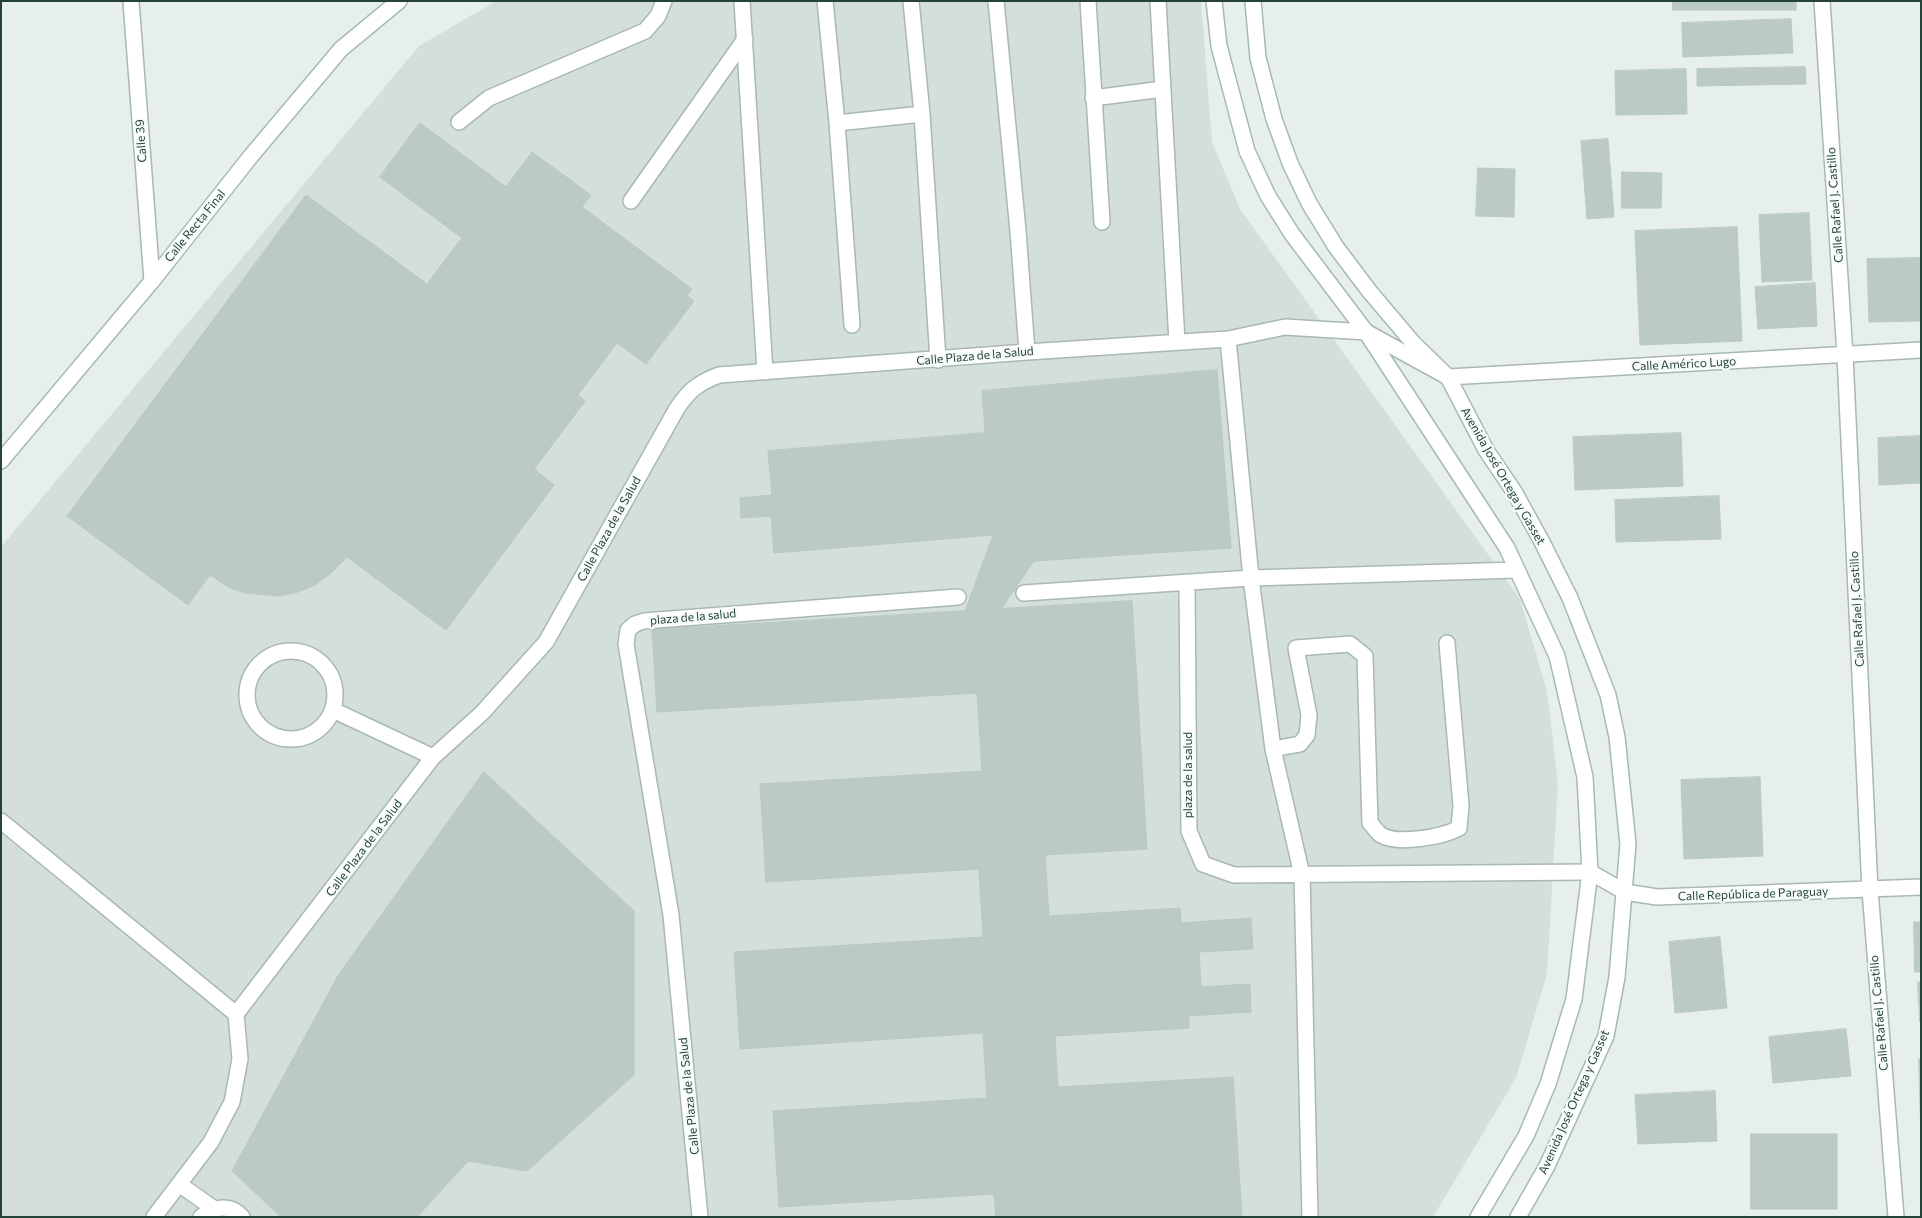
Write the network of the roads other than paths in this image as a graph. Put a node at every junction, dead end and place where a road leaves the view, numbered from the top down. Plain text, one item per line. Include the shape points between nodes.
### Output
1 (131, 1) edge
2 (398, 1) edge
3 (664, 1) edge
4 (742, 1) edge
5 (825, 1) edge
6 (912, 1) edge
7 (996, 1) edge
8 (1088, 1) edge
9 (1158, 1) edge
10 (1214, 1) edge
11 (1253, 1) edge
12 (1822, 1) edge
13 (744, 39) junction
14 (1163, 89) junction
15 (1093, 98) junction
16 (922, 114) junction
17 (458, 122) dead end
18 (837, 123) junction
19 (631, 201) dead end
20 (1102, 222) dead end
21 (152, 281) junction
22 (852, 325) dead end
23 (1366, 332) junction
24 (1228, 339) junction
25 (1177, 342) junction
26 (1921, 350) edge
27 (1027, 352) junction
28 (1845, 355) junction
29 (938, 360) junction
30 (765, 372) junction
31 (1448, 377) junction
32 (1, 461) edge
33 (1517, 570) junction
34 (1251, 578) junction
35 (1187, 583) junction
36 (1024, 593) dead end
37 (958, 597) dead end
38 (1447, 643) dead end
39 (333, 710) junction
40 (1273, 749) junction
41 (433, 757) junction
42 (1, 821) edge
43 (1590, 872) junction
44 (1302, 875) junction
45 (1921, 887) edge
46 (1870, 890) junction
47 (1625, 892) junction
48 (671, 915) joint
49 (236, 1014) junction
50 (178, 1184) junction
51 (207, 1212) edge
52 (154, 1217) edge
53 (242, 1217) edge
54 (700, 1217) edge
55 (1310, 1217) edge
56 (1478, 1217) edge
57 (1518, 1217) edge
58 (1896, 1217) edge

1 - 21 street, Calle 39
2 - 21 street, Calle Recta Final via 341,49
3 - 17 street via 658,16 645,30 489,98
4 - 13 street
5 - 18 street
6 - 16 street
7 - 27 street
8 - 15 street
9 - 14 street
10 - 23 street via 1219,46 1247,151 1268,196 1292,234
11 - 31 street, Avenida José Ortega y Gasset via 1258,58 1274,119 1309,203 1336,247 1370,292 1414,344
12 - 28 street, Calle Rafael J. Castillo
13 - 19 street
13 - 30 street
14 - 15 street
14 - 25 street
15 - 20 street
16 - 18 street
16 - 29 street
18 - 22 street
21 - 32 street, Calle Recta Final
23 - 24 street, Calle Plaza de la Salud via 1285,327
23 - 31 street
23 - 33 street via 1507,548
24 - 25 street, Calle Plaza de la Salud
24 - 34 street
25 - 27 street, Calle Plaza de la Salud
26 - 28 street, Calle Américo Lugo
27 - 29 street, Calle Plaza de la Salud
28 - 31 street, Calle Américo Lugo
28 - 46 street, Calle Rafael J. Castillo
29 - 30 street, Calle Plaza de la Salud
30 - 41 street, Calle Plaza de la Salud via 719,375 685,395 546,642 482,713
31 - 47 street, Avenida José Ortega y Gasset via 1486,450 1542,542 1570,598 1608,695 1617,737 1628,844
33 - 34 street
33 - 43 street via 1557,656 1585,777
34 - 35 street
34 - 40 street
35 - 36 street
35 - 44 street, plaza de la salud via 1189,831 1203,864 1234,876
37 - 48 street, plaza de la salud via 644,621 628,630 626,644
38 - 40 street via 1461,806 1459,828 1447,835 1398,840 1382,835 1370,823 1364,656 1350,644 1296,648 1309,715 1307,735 1300,744
39 - 39 street via 333,682 318,660 305,653 292,650 265,658 248,680 248,708 263,730 276,737 303,738 316,732
39 - 41 street
40 - 44 street
41 - 49 street, Calle Plaza de la Salud
42 - 49 street
43 - 44 street, plaza de la salud
43 - 47 street, Calle República de Paraguay
43 - 56 street via 1574,999 1548,1084 1526,1136
44 - 55 street
45 - 46 street, Calle República de Paraguay
46 - 47 street, Calle República de Paraguay via 1657,897
46 - 58 street, Calle Rafael J. Castillo
47 - 57 street, Avenida José Ortega y Gasset via 1617,978 1606,1036 1547,1166
48 - 54 street, Calle Plaza de la Salud
49 - 50 street via 240,1059 232,1102 211,1142
50 - 51 street
50 - 52 street
51 - 53 street via 227,1208

